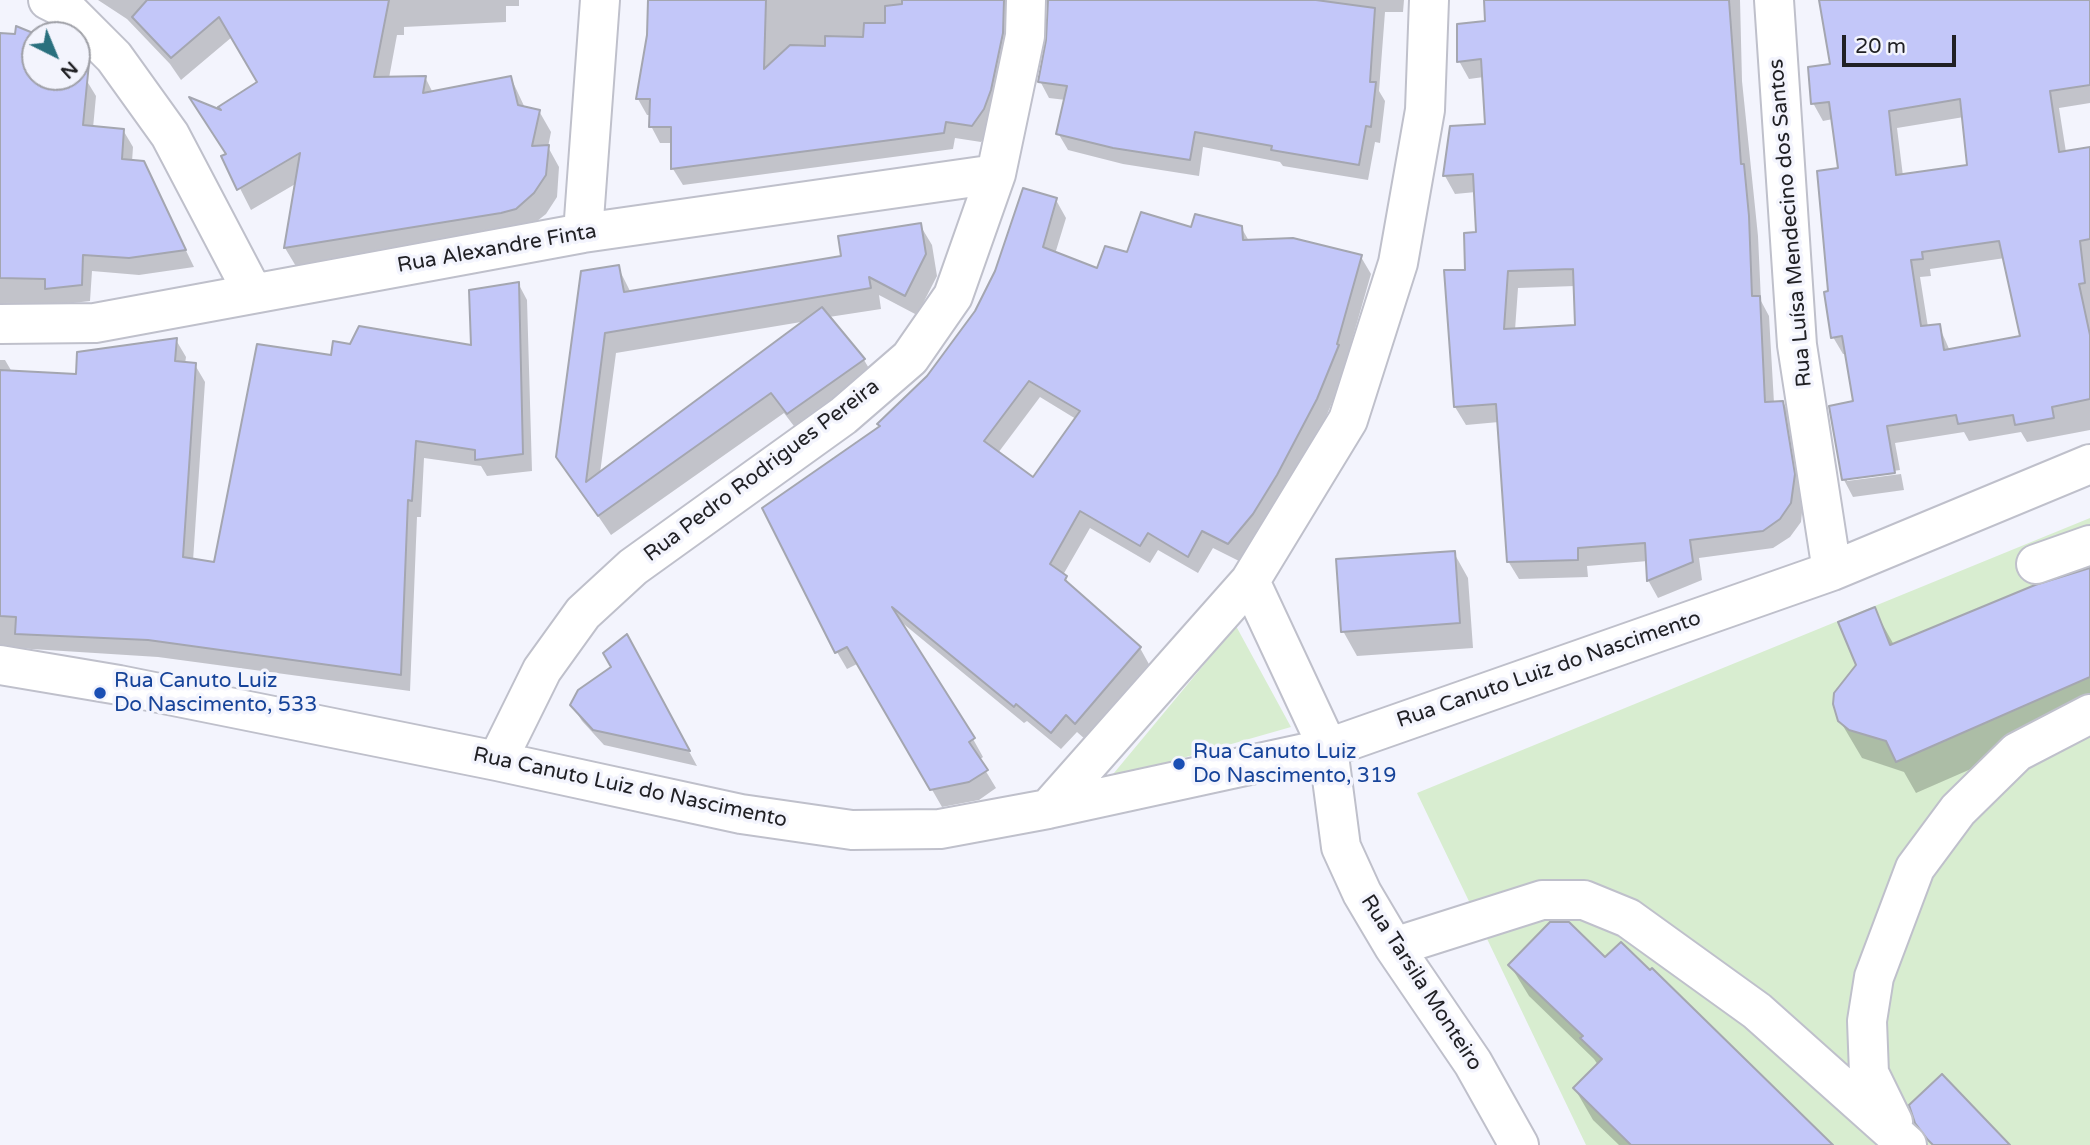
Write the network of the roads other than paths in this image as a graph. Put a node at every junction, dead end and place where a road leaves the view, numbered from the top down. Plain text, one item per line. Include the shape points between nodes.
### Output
1 (48, 0) edge
2 (600, 0) edge
3 (1026, 0) edge
4 (1429, 0) edge
5 (1774, 0) edge
6 (996, 174) junction
7 (583, 233) junction
8 (253, 293) junction
9 (0, 324) edge
10 (2090, 464) edge
11 (2090, 545) edge
12 (2036, 564) dead end
13 (1832, 571) junction
14 (1250, 581) junction
15 (0, 666) edge
16 (2090, 714) edge
17 (1328, 748) junction
18 (497, 761) junction
19 (1048, 809) junction
20 (1394, 947) junction
21 (1904, 1141) edge
22 (1520, 1145) edge

1 - 8 street via 66,9 114,57 170,135
2 - 7 street
3 - 6 street, Rua Pedro Rodrigues Pereira via 1025,36
4 - 14 street via 1425,110 1398,263 1348,420
5 - 13 street, Rua Luísa Mendecino dos Santos via 1797,345
6 - 7 street, Rua Alexandre Finta
6 - 18 street, Rua Pedro Rodrigues Pereira via 953,296 910,358 843,416 633,567 583,613 542,670
7 - 8 street, Rua Alexandre Finta
8 - 9 street, Rua Alexandre Finta via 95,323
10 - 13 street, Rua Canuto Luiz do Nascimento
11 - 12 street
13 - 17 street, Rua Canuto Luiz do Nascimento
14 - 17 street, Rua Tarsila Monteiro
14 - 19 street
15 - 18 street, Rua Canuto Luiz do Nascimento via 119,685
16 - 21 street via 2017,751 1958,810 1915,868 1874,977 1867,1021 1869,1073
17 - 19 street, Rua Canuto Luiz do Nascimento
17 - 20 street, Rua Tarsila Monteiro via 1341,847
18 - 19 street, Rua Canuto Luiz do Nascimento via 741,814 852,830 940,828
20 - 21 street via 1542,900 1584,900 1628,918 1757,1011
20 - 22 street, Rua Tarsila Monteiro via 1474,1063

